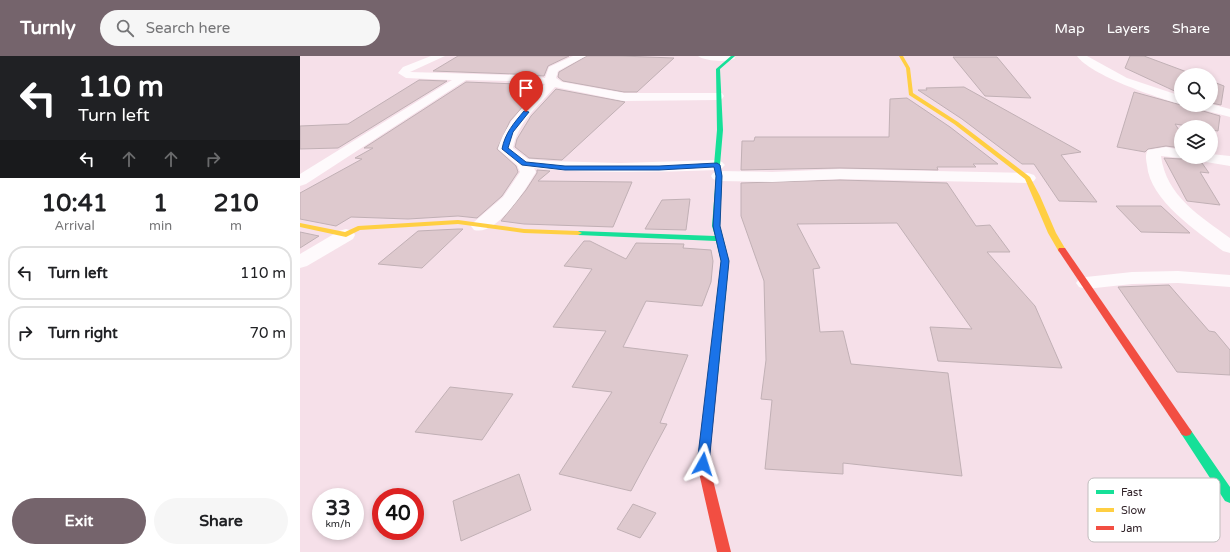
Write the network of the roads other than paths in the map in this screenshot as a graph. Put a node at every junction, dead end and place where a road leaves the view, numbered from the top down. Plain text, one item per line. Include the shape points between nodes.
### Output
1 (440, 56) edge
2 (581, 56) edge
3 (703, 56) edge
4 (901, 56) edge
5 (1082, 56) edge
6 (732, 57) edge
7 (462, 78) junction
8 (553, 82) junction
9 (718, 96) junction
10 (1174, 98) edge
11 (1218, 110) edge
12 (1230, 113) edge
13 (1174, 153) edge
14 (1218, 159) edge
15 (1230, 161) edge
16 (524, 163) junction
17 (718, 171) junction
18 (1028, 178) junction
19 (300, 181) edge
20 (300, 225) edge
21 (480, 226) junction
22 (346, 234) junction
23 (720, 239) junction
24 (1230, 247) edge
25 (300, 262) edge
26 (1230, 281) edge
27 (1086, 283) junction
28 (1217, 478) edge
29 (1220, 482) edge
30 (1230, 497) edge
31 (724, 552) edge

1 - 7 street via 403,73
2 - 8 street via 553,69 550,79
3 - 6 street
4 - 18 street via 908,68 912,94 956,123
5 - 10 street via 1123,80
6 - 9 street via 718,69
7 - 8 street via 514,78
7 - 19 street
8 - 9 street via 624,97
8 - 16 street via 519,120 507,138 505,149
9 - 17 street
11 - 12 street
13 - 24 street via 1153,153 1153,165 1168,196 1176,206
14 - 15 street
16 - 17 street via 565,168
16 - 21 street via 528,172 517,191
17 - 18 street via 772,177 840,174
17 - 23 street via 716,226
18 - 27 street via 1059,246
20 - 22 street
21 - 22 street via 458,222 358,228
21 - 23 street via 524,231
22 - 25 street
23 - 31 street via 725,261 703,464
26 - 27 street via 1178,277
27 - 28 street
29 - 30 street

